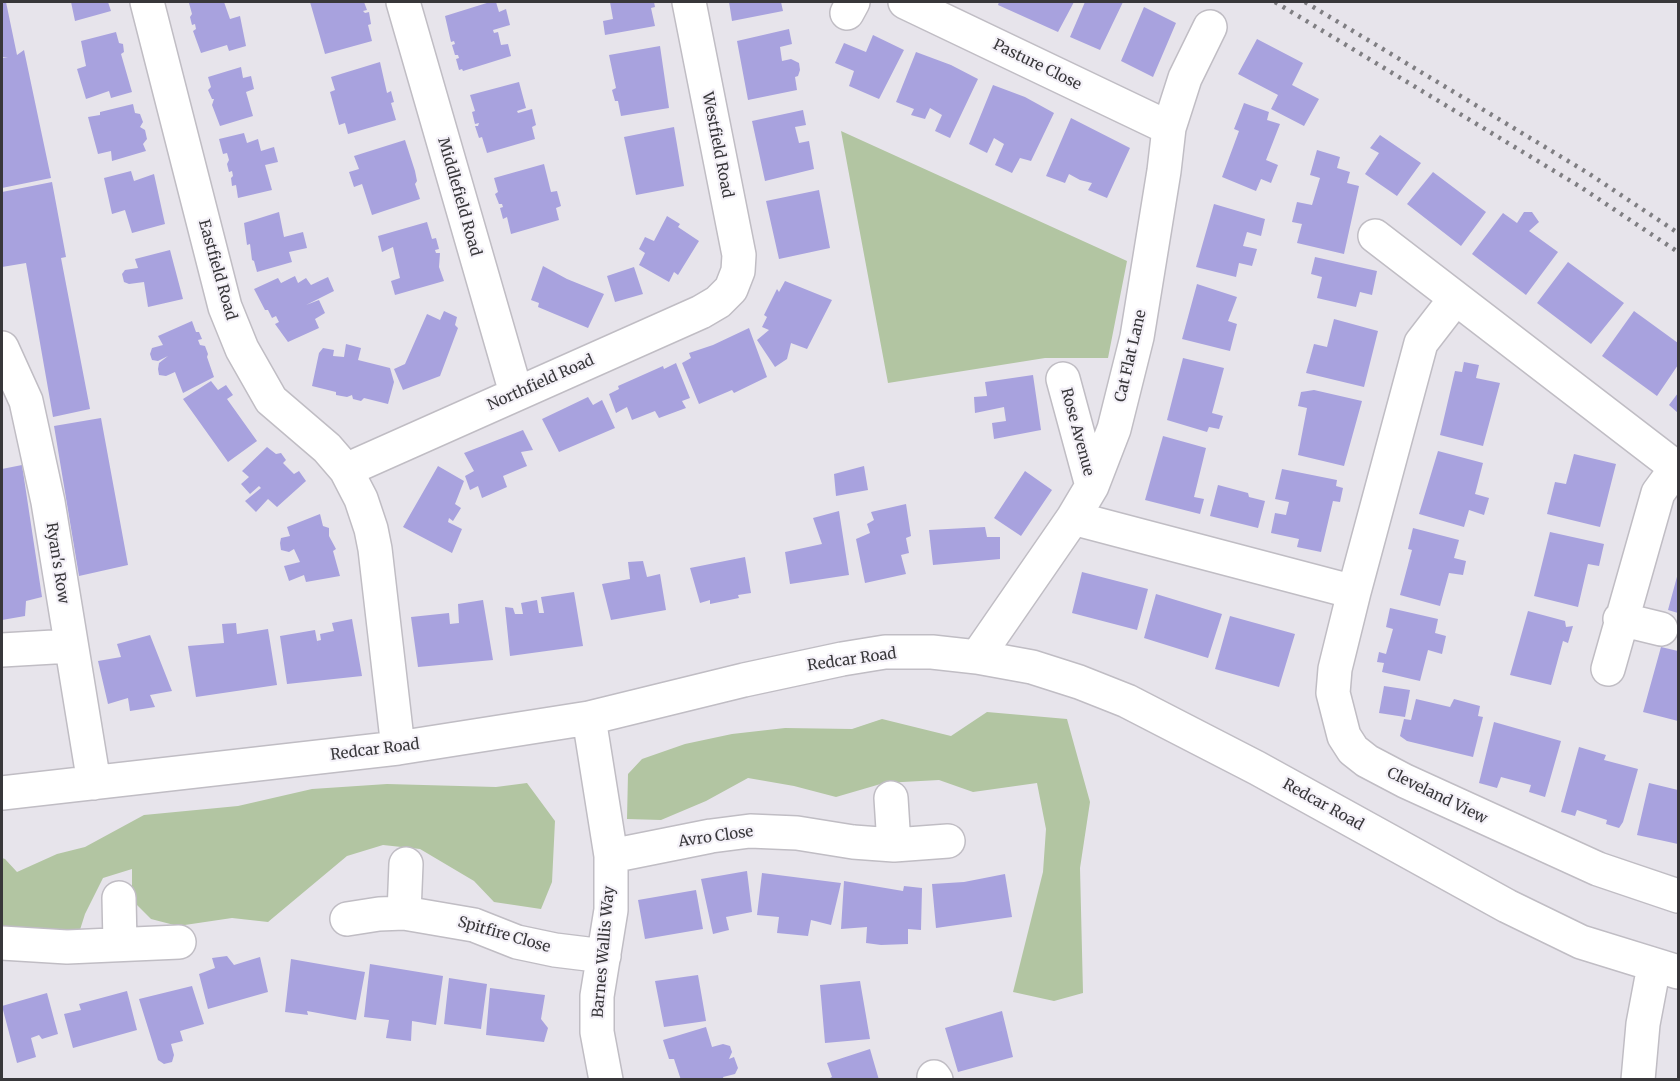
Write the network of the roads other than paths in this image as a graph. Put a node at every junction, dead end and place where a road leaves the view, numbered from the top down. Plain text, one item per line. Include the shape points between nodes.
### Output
1 (147, 2) edge
2 (403, 2) edge
3 (689, 2) edge
4 (905, 2) edge
5 (1210, 27) dead end
6 (1169, 128) junction
7 (1375, 236) dead end
8 (731, 289) joint
9 (1455, 299) junction
10 (2, 348) edge
11 (1063, 379) dead end
12 (516, 393) junction
13 (1678, 468) edge
14 (346, 470) junction
15 (1092, 486) junction
16 (1072, 518) junction
17 (1354, 592) junction
18 (1620, 619) junction
19 (1661, 629) dead end
20 (70, 646) junction
21 (2, 650) edge
22 (977, 657) junction
23 (1608, 669) dead end
24 (589, 718) junction
25 (398, 748) junction
26 (94, 783) junction
27 (2, 793) edge
28 (891, 798) dead end
29 (948, 841) dead end
30 (894, 845) junction
31 (611, 855) junction
32 (406, 864) dead end
33 (1678, 896) edge
34 (119, 898) dead end
35 (404, 913) junction
36 (347, 919) dead end
37 (2, 942) edge
38 (179, 942) dead end
39 (120, 943) junction
40 (604, 956) junction
41 (1666, 969) edge
42 (606, 1080) edge
43 (1638, 1080) edge

1 - 14 street, Eastfield Road via 225,307 242,349 271,400 327,448
2 - 12 street, Middlefield Road
3 - 8 street, Westfield Road via 739,255
4 - 6 street, Pasture Close
5 - 6 street, Cat Flat Lane via 1185,78
6 - 15 street, Cat Flat Lane via 1137,337 1114,429
7 - 9 street
8 - 12 street, Northfield Road via 701,312
9 - 13 street
9 - 17 street, Cleveland View via 1421,343
10 - 20 street, Ryan's Row via 26,401 48,502
11 - 15 street, Rose Avenue
12 - 14 street, Northfield Road
13 - 18 street via 1658,493
14 - 25 street, Eastfield Road via 361,499 375,549
15 - 16 street, Cat Flat Lane
16 - 17 street
16 - 22 street, Cat Flat Lane
17 - 33 street, Cleveland View via 1333,693 1344,736 1353,750 1405,781 1506,829 1598,869
18 - 19 street
18 - 23 street
20 - 21 street
20 - 26 street, Ryan's Row
22 - 24 street, Redcar Road via 885,652
22 - 41 street, Redcar Road via 1032,668 1127,701 1507,906 1581,942
24 - 25 street, Redcar Road
24 - 31 street, Barnes Wallis Way
25 - 26 street, Redcar Road
26 - 27 street, Redcar Road
28 - 30 street
29 - 30 street, Avro Close
30 - 31 street, Avro Close via 750,831
31 - 40 street, Barnes Wallis Way via 611,910
32 - 35 street
34 - 39 street
35 - 36 street, Spitfire Close
35 - 40 street, Spitfire Close via 474,925 517,942
37 - 39 street via 67,947
38 - 39 street
40 - 42 street, Barnes Wallis Way via 597,996 597,1032
41 - 43 street via 1643,1024

